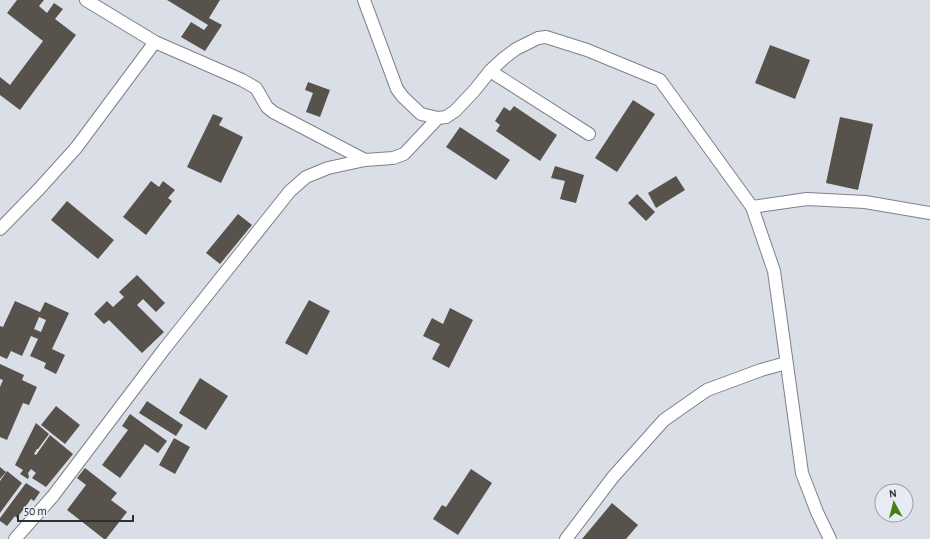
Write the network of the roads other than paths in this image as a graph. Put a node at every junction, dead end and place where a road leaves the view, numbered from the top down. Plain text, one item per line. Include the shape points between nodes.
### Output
1 (86, 0) edge
2 (364, 0) edge
3 (155, 42) junction
4 (490, 71) junction
5 (438, 118) junction
6 (590, 134) dead end
7 (365, 160) junction
8 (752, 207) junction
9 (930, 213) edge
10 (0, 229) edge
11 (786, 363) junction
12 (15, 539) edge
13 (566, 539) edge
14 (830, 539) edge

1 - 3 street
2 - 5 street via 402,97 421,114
3 - 7 street via 242,80 256,88 267,107 273,112
3 - 10 street via 76,148
4 - 5 street via 455,111 446,117
4 - 6 street
4 - 8 street via 516,49 538,38 546,37 587,50 660,80
5 - 7 street via 404,154 393,158
7 - 12 street via 313,174 290,191 165,348 53,496
8 - 9 street via 807,199 865,202
8 - 11 street via 774,271
11 - 13 street via 707,390 664,420 613,477
11 - 14 street via 802,473

